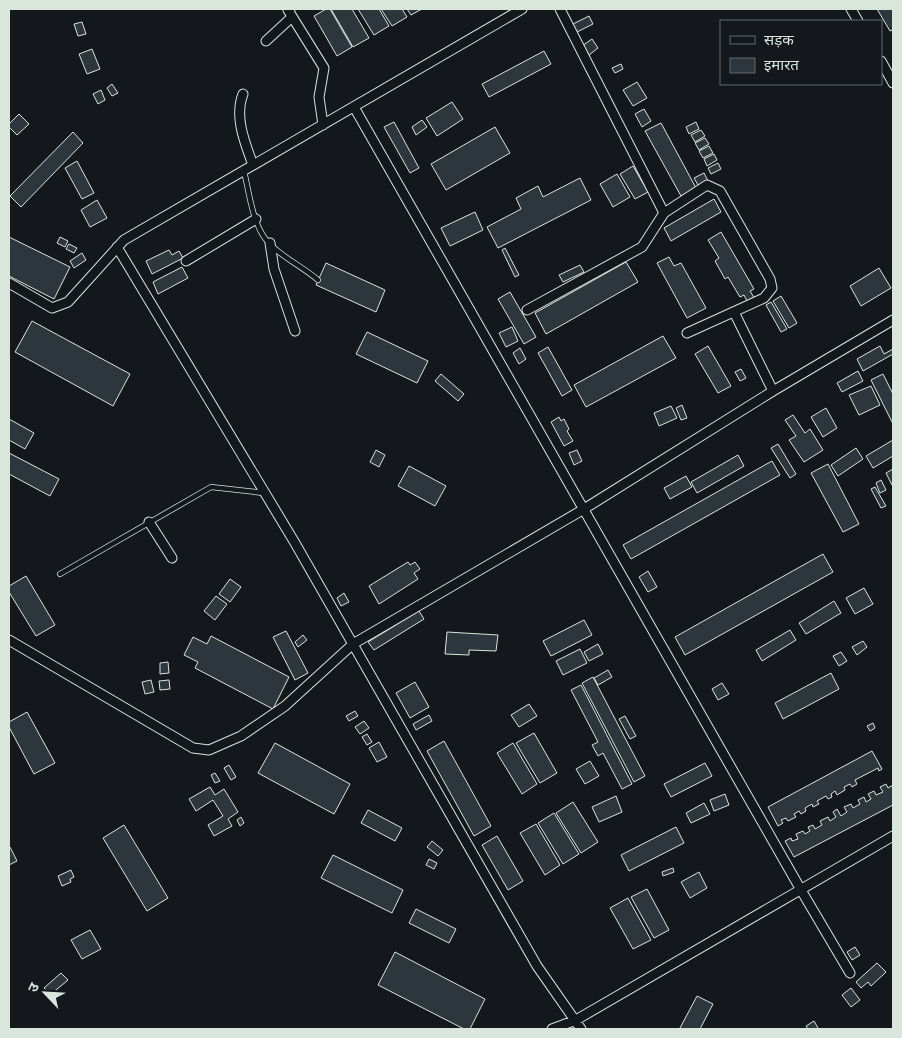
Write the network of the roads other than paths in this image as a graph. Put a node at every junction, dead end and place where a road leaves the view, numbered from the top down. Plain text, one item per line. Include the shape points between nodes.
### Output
1 (522, 9) edge
2 (560, 9) edge
3 (851, 9) edge
4 (291, 13) edge
5 (506, 13) edge
6 (857, 20) edge
7 (266, 41) dead end
8 (882, 63) edge
9 (893, 83) edge
10 (243, 94) dead end
11 (354, 106) junction
12 (323, 125) junction
13 (253, 165) junction
14 (244, 170) junction
15 (664, 213) junction
16 (256, 220) junction
17 (270, 243) junction
18 (117, 247) junction
19 (186, 261) dead end
20 (318, 280) dead end
21 (9, 283) edge
22 (527, 310) dead end
23 (734, 312) junction
24 (893, 320) edge
25 (295, 331) dead end
26 (688, 333) dead end
27 (773, 391) junction
28 (264, 493) junction
29 (584, 509) junction
30 (149, 522) junction
31 (172, 558) dead end
32 (60, 574) dead end
33 (9, 640) edge
34 (352, 644) junction
35 (893, 836) edge
36 (801, 890) junction
37 (850, 973) dead end
38 (576, 1020) junction
39 (552, 1029) edge
40 (581, 1029) edge

1 - 5 street
2 - 15 street
3 - 6 street
4 - 7 street
4 - 12 street via 324,68 320,97
5 - 11 street
8 - 9 street
10 - 13 street via 240,121
11 - 12 street
11 - 29 street
12 - 13 street
13 - 14 street
14 - 16 lane
14 - 18 street
15 - 22 street via 642,247
15 - 23 street via 707,186 720,191 772,288 764,298
16 - 17 lane
16 - 19 street
17 - 20 lane
17 - 25 street via 274,269
18 - 21 street via 68,302 52,308
18 - 28 street
23 - 26 street
23 - 27 street
24 - 27 street
27 - 29 street
28 - 30 lane via 211,487
28 - 34 street
29 - 34 street
29 - 36 street
30 - 31 street
30 - 32 lane
33 - 34 street via 194,748 209,750 241,736 285,706
34 - 38 street via 537,966
35 - 36 street
36 - 37 street
36 - 38 street
38 - 39 street
38 - 40 street

